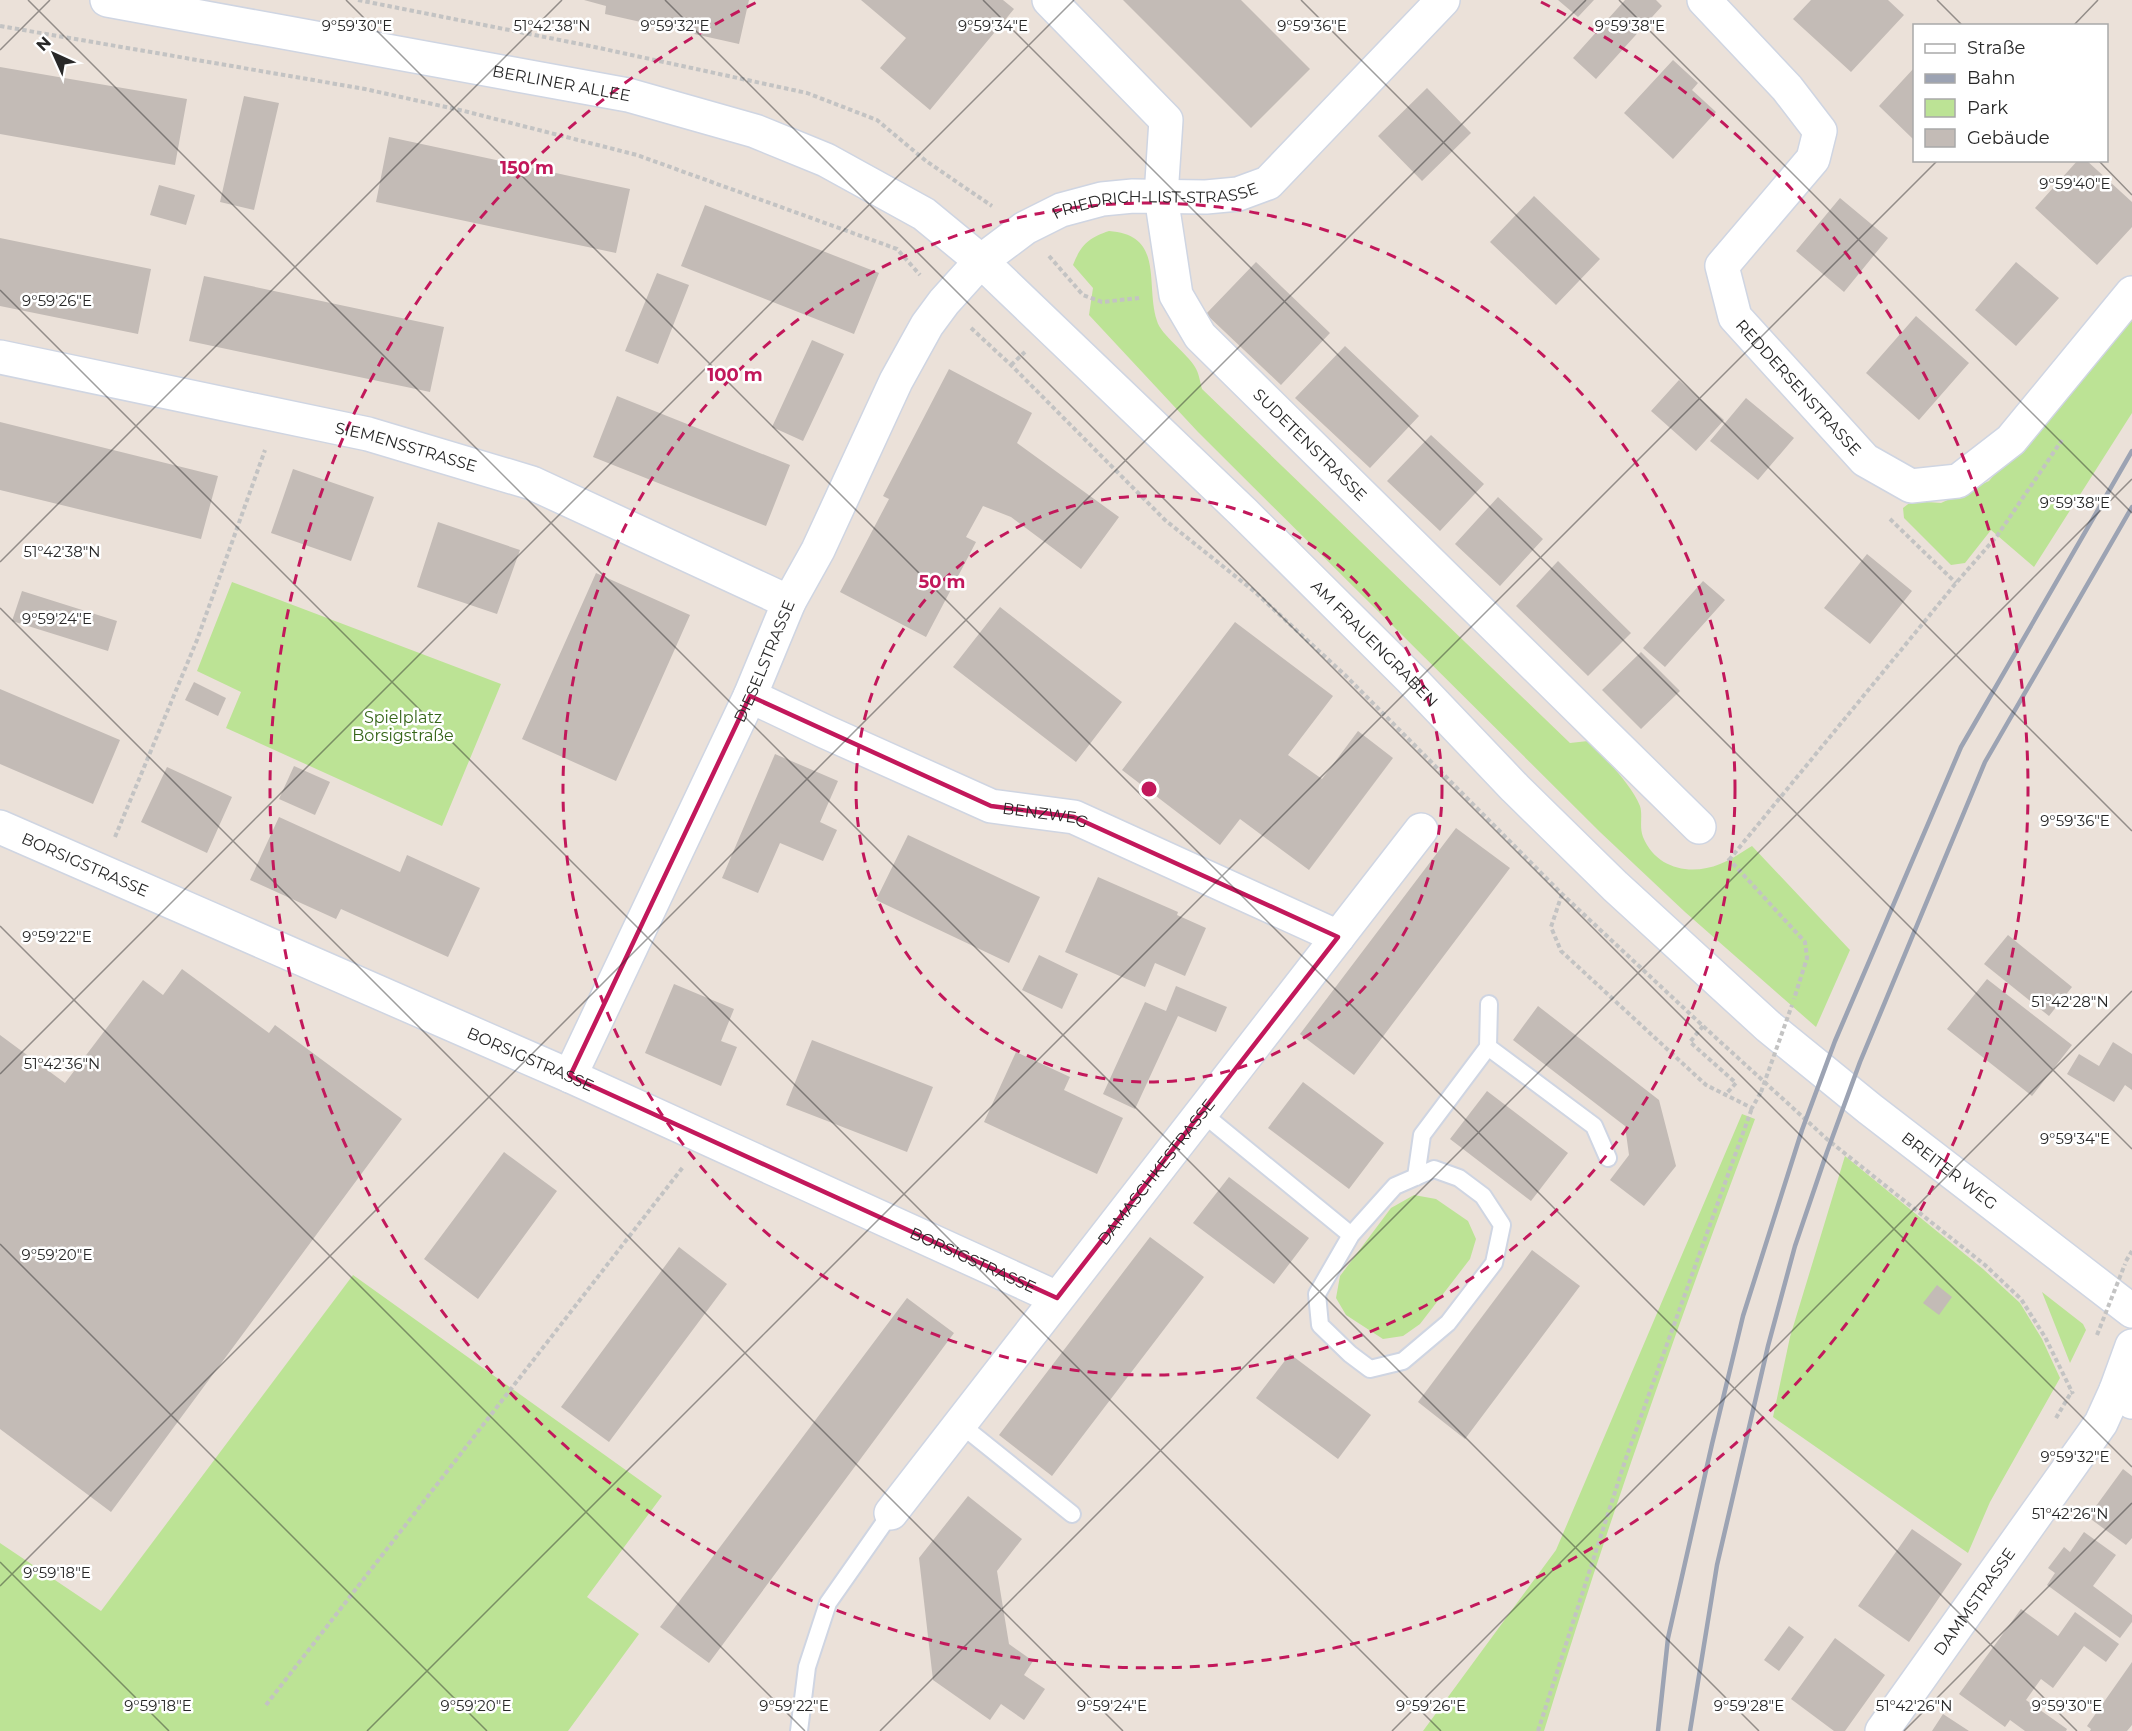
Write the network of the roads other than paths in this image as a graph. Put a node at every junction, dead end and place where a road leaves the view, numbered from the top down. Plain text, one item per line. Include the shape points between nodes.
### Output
1 (107, 0) edge
2 (1049, 0) edge
3 (1443, 0) edge
4 (1704, 0) edge
5 (1161, 196) junction
6 (981, 261) junction
7 (2132, 293) edge
8 (0, 357) edge
9 (789, 602) junction
10 (750, 696) junction
11 (0, 827) edge
12 (1699, 827) road end
13 (1421, 830) dead end
14 (1338, 937) junction
15 (1489, 1004) dead end
16 (1781, 1016) joint
17 (1488, 1047) junction
18 (570, 1076) junction
19 (1202, 1113) junction
20 (1608, 1158) dead end
21 (1416, 1177) junction
22 (1351, 1235) junction
23 (1057, 1299) junction
24 (2132, 1311) edge
25 (2130, 1352) edge
26 (2124, 1396) edge
27 (960, 1424) junction
28 (891, 1513) joint
29 (1072, 1514) dead end
30 (799, 1731) edge
31 (1882, 1731) edge

1 - 6 street, BERLINER ALLEE via 628,95 755,131 826,160 901,200
2 - 5 street, SUDETENSTRASSE via 1166,120
3 - 5 street, FRIEDRICH-LIST-STRASSE via 1268,183 1238,194
4 - 7 street, REDDERSENSTRASSE via 1786,88 1820,131 1813,159 1722,266 1735,317 1865,460 1911,486 1958,482 2011,441
5 - 6 street, FRIEDRICH-LIST-STRASSE via 1102,200 1061,210 1025,228
5 - 12 street, SUDETENSTRASSE via 1176,295 1200,336
6 - 9 street, DIESELSTRASSE via 927,325
6 - 16 street, AM FRAUENGRABEN via 1244,513 1615,885
8 - 9 street, SIEMENSSTRASSE via 368,434 532,483
9 - 10 street, DIESELSTRASSE
10 - 14 street, BENZWEG via 991,806 1074,817
10 - 18 street, DIESELSTRASSE
11 - 18 street, BORSIGSTRASSE
13 - 14 street, DAMASCHKESTRASSE
14 - 19 street, DAMASCHKESTRASSE
15 - 17 lane
16 - 24 street, BREITER WEG via 1880,1116
17 - 20 lane via 1594,1126
17 - 21 lane via 1422,1135
18 - 23 street, BORSIGSTRASSE
19 - 22 lane
19 - 23 street, DAMASCHKESTRASSE
21 - 22 lane via 1395,1186
21 - 22 lane via 1434,1169 1459,1178 1483,1196 1502,1225 1494,1263 1448,1323 1403,1361 1370,1369 1320,1325 1317,1294
23 - 27 street, DAMASCHKESTRASSE
25 - 26 street, DAMMSTRASSE
26 - 31 street, DAMMSTRASSE
27 - 28 street, DAMASCHKESTRASSE
27 - 29 lane
28 - 30 lane via 828,1603 807,1667

